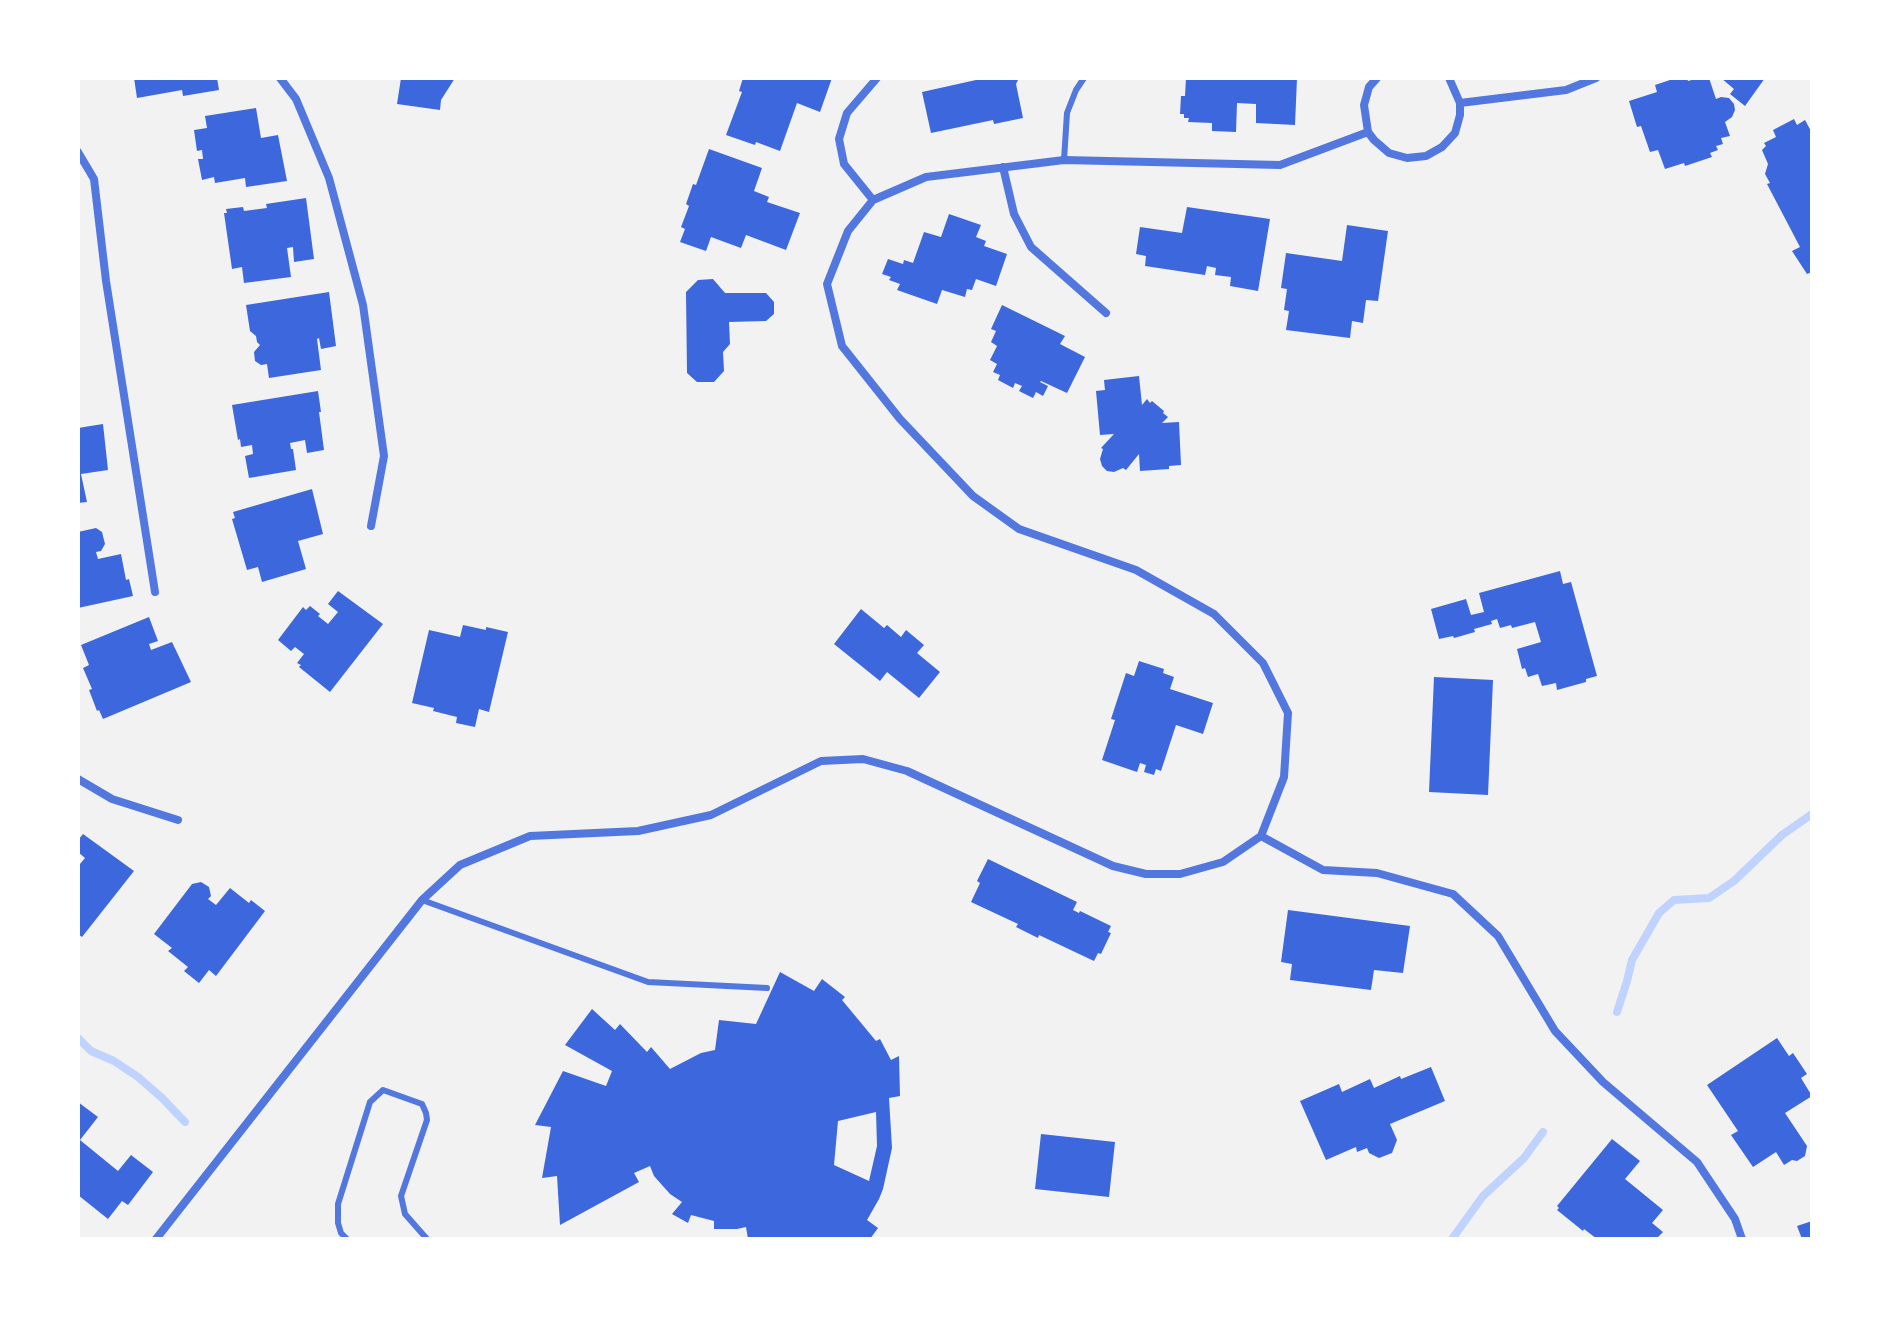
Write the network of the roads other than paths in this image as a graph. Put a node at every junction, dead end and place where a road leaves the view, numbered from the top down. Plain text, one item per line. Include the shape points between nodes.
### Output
1 (280, 78) edge
2 (877, 78) edge
3 (1084, 78) edge
4 (1377, 78) edge
5 (1449, 78) edge
6 (1596, 78) edge
7 (1460, 103) junction
8 (1368, 132) junction
9 (78, 152) edge
10 (1064, 160) junction
11 (1003, 167) junction
12 (873, 200) junction
13 (1106, 313) dead end
14 (371, 526) dead end
15 (155, 592) dead end
16 (78, 779) edge
17 (178, 820) dead end
18 (1261, 836) junction
19 (422, 900) junction
20 (767, 988) dead end
21 (156, 1239) edge
22 (347, 1239) edge
23 (427, 1239) edge
24 (1742, 1239) edge

1 - 14 street via 296,99 329,178 363,305 384,456
2 - 12 street via 847,113 839,139 844,164
3 - 10 lane via 1067,113
4 - 8 street via 1364,105
5 - 7 street
6 - 7 street via 1566,90
7 - 8 street via 1455,133 1426,156 1389,153
8 - 10 street via 1280,165
9 - 15 street via 94,179
10 - 11 street
11 - 12 street via 926,177
11 - 13 street via 1014,214 1031,247
12 - 18 street via 848,231 827,284 842,346 900,419 973,496 1019,529 1136,570 1214,614 1263,663 1288,713 1284,777
16 - 17 street via 112,799
18 - 19 street via 1223,862 1180,874 1146,874 1113,866 907,771 863,759 821,761 711,815 638,831 530,836 460,865
18 - 24 street via 1323,870 1377,873 1453,894 1498,936 1555,1031 1603,1082 1697,1162 1735,1219
19 - 20 lane via 648,982
19 - 21 street
22 - 23 lane via 338,1223 338,1204 370,1102 383,1090 422,1104 426,1113 401,1196 405,1214

